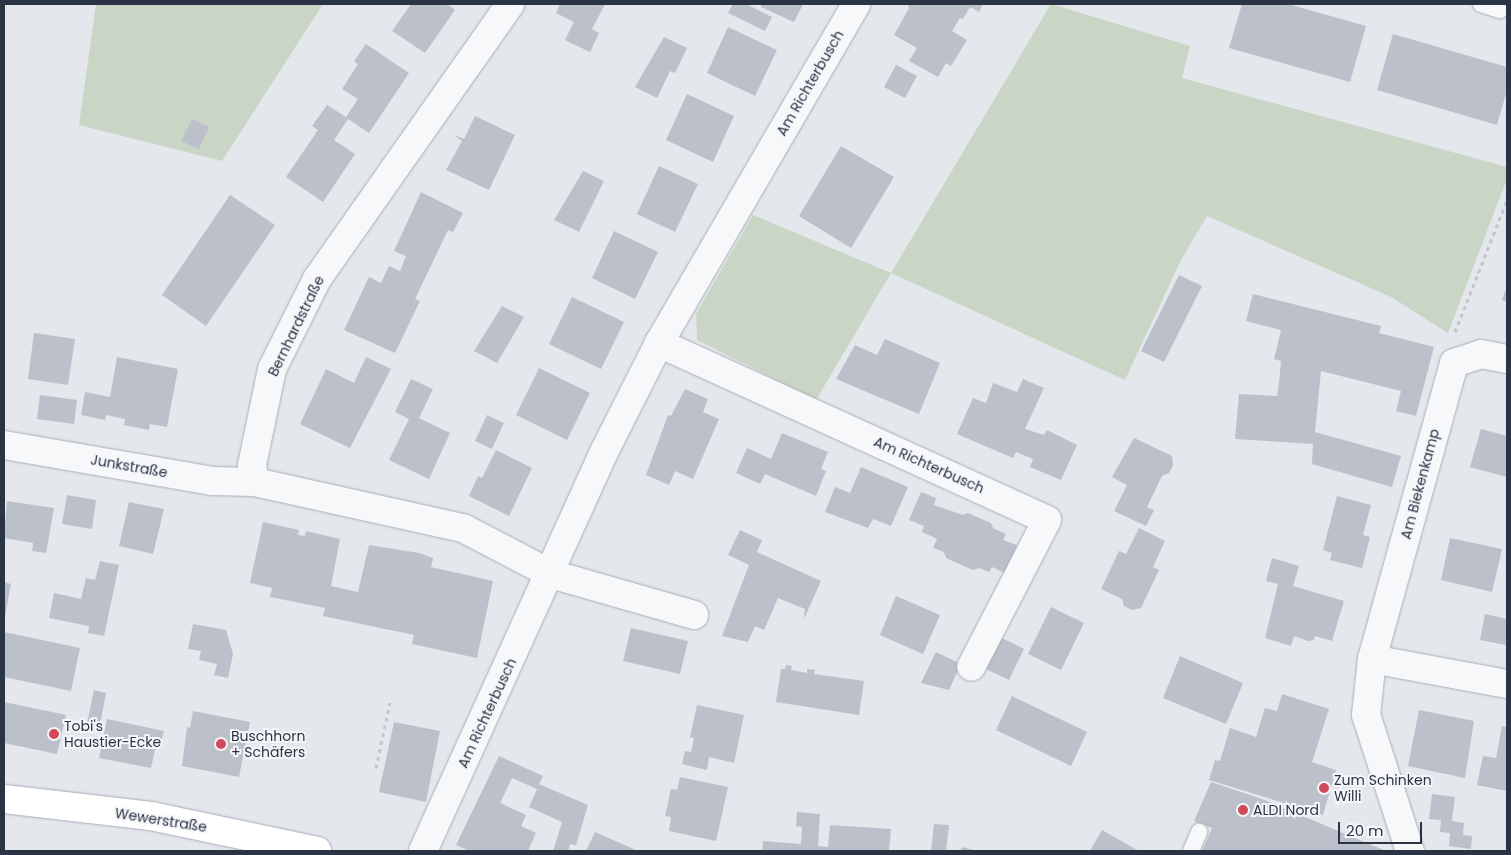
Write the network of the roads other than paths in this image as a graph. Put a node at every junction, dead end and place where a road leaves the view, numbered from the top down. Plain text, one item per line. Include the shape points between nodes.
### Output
1 (510, 4) edge
2 (856, 4) edge
3 (1481, 4) edge
4 (1500, 10) dead end
5 (659, 343) junction
6 (1507, 359) edge
7 (4, 444) edge
8 (255, 482) junction
9 (551, 574) junction
10 (694, 615) dead end
11 (1372, 659) junction
12 (971, 668) dead end
13 (1507, 684) edge
14 (4, 798) edge
15 (1199, 832) dead end
16 (317, 851) edge
17 (423, 851) edge
18 (1191, 851) edge
19 (1410, 851) edge

1 - 8 street, Bernhardstraße via 316,279 272,369 252,464
2 - 5 street, Am Richterbusch
3 - 4 lane
5 - 9 street, Am Richterbusch via 604,452
5 - 12 street, Am Richterbusch via 1047,520
6 - 11 street, Am Biekenkamp via 1481,354 1454,363
7 - 8 street, Junkstraße via 212,481
8 - 9 street via 463,528
9 - 10 street
9 - 17 street, Am Richterbusch
11 - 13 street
11 - 19 street, Am Biekenkamp via 1366,715
14 - 16 main road, Wewerstraße via 151,816
15 - 18 lane

